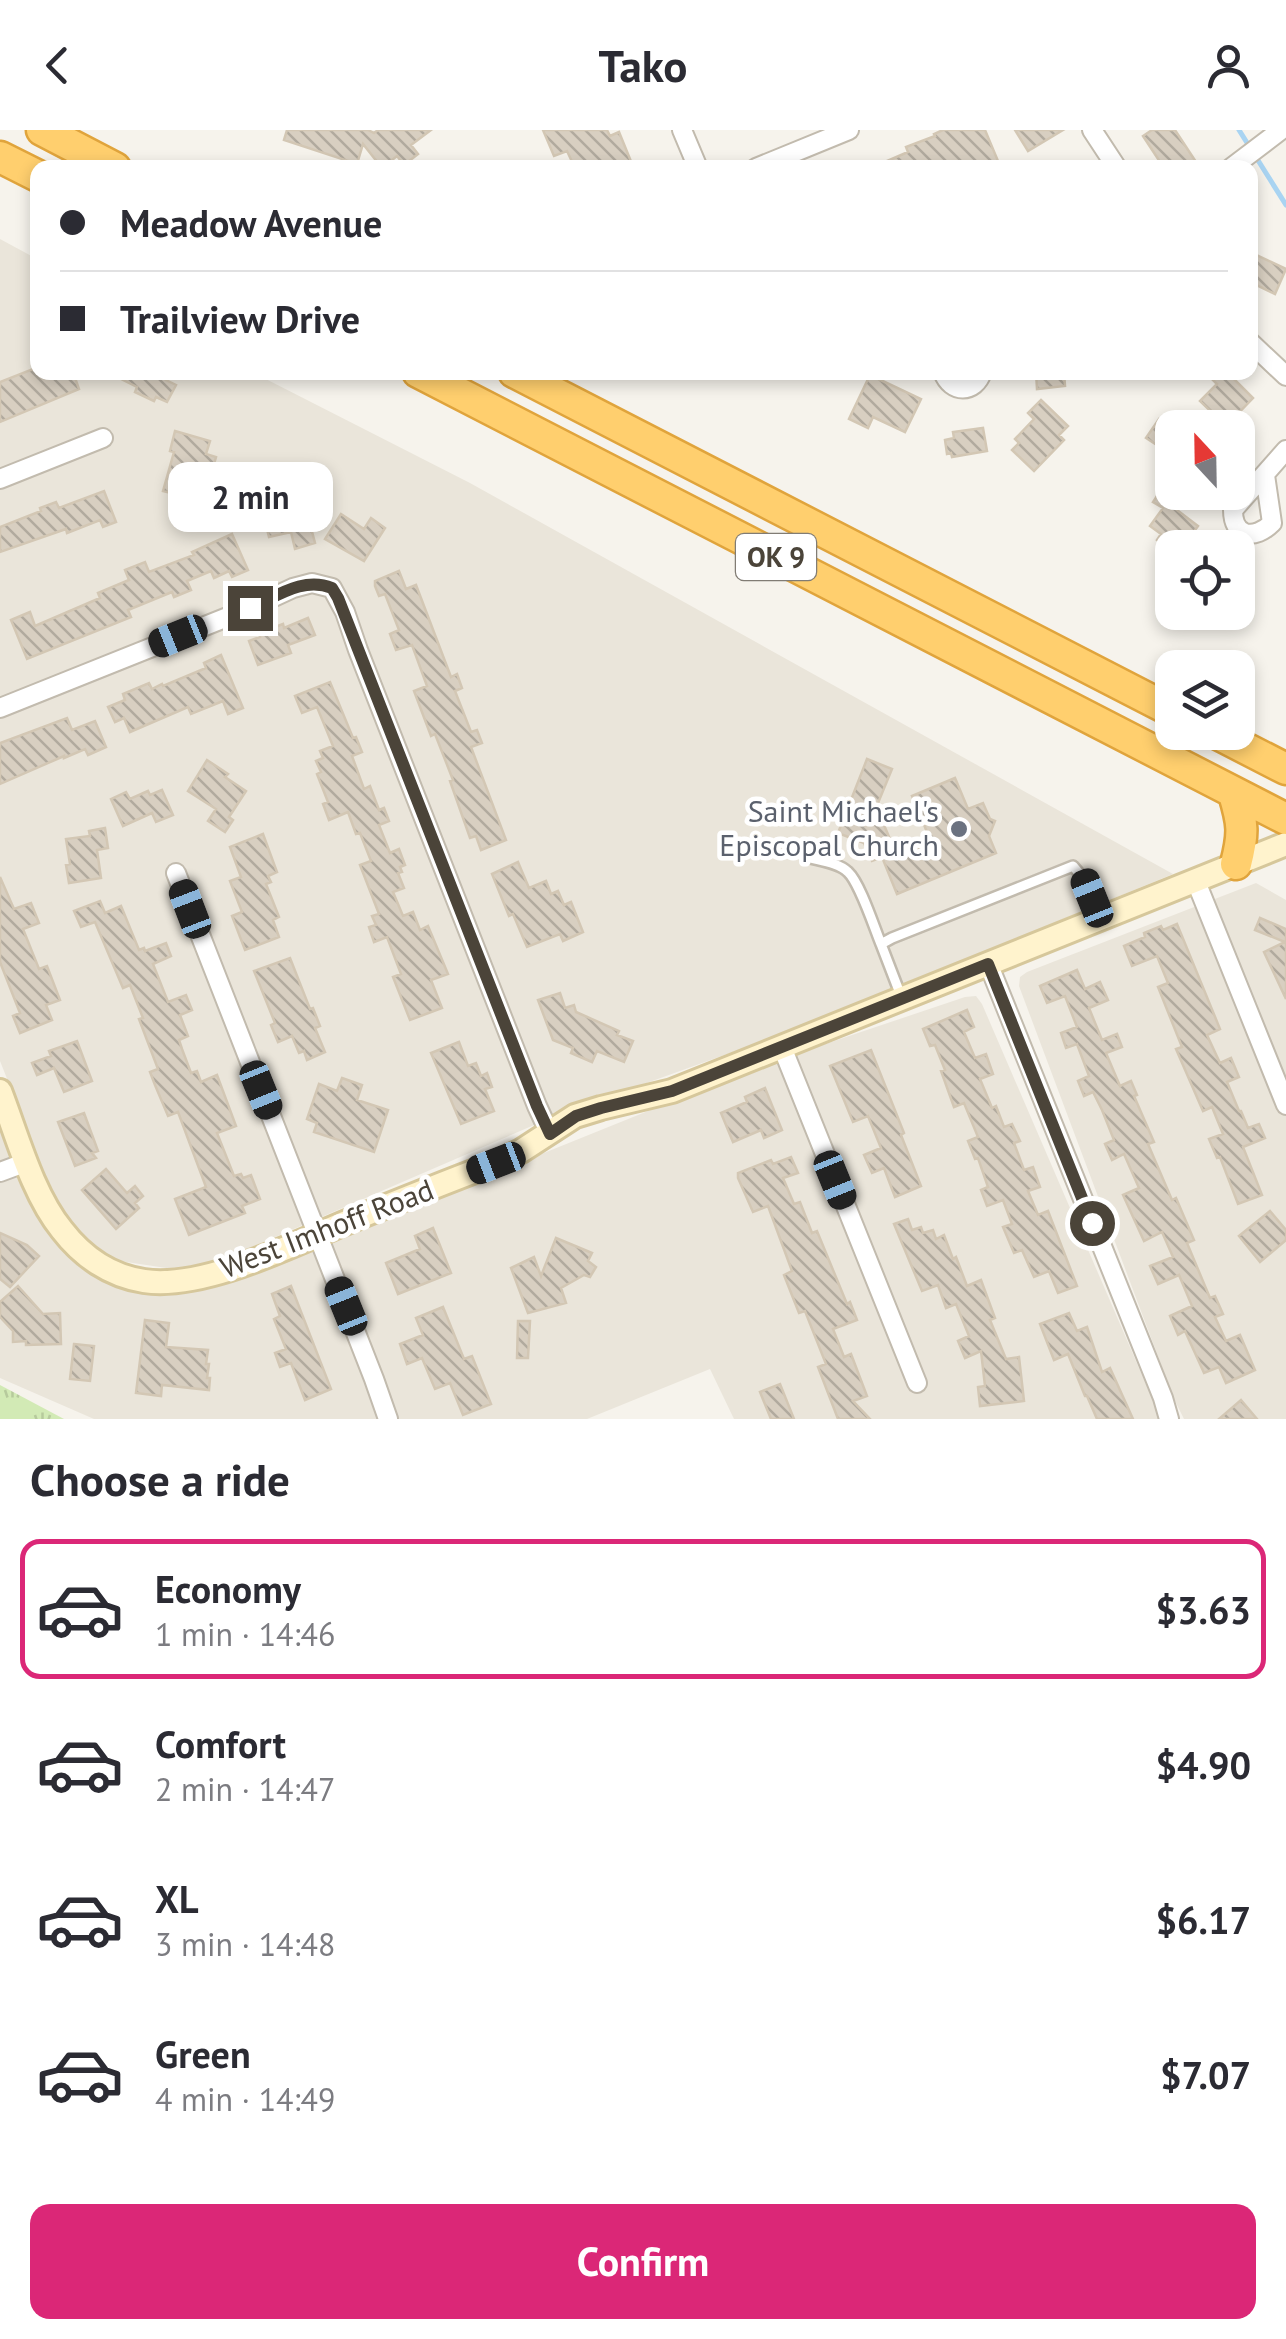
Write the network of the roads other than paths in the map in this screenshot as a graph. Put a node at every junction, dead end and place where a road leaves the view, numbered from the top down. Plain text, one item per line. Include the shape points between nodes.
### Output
1 (42, 130) edge
2 (682, 130) edge
3 (849, 130) edge
4 (1092, 130) edge
5 (1276, 134) edge
6 (0, 156) edge
7 (100, 160) edge
8 (695, 160) edge
9 (776, 160) edge
10 (1112, 160) edge
11 (1242, 160) edge
12 (30, 172) edge
13 (1258, 350) edge
14 (1286, 376) edge
15 (433, 380) edge
16 (530, 380) edge
17 (947, 380) edge
18 (980, 380) edge
19 (103, 438) dead end
20 (1286, 450) edge
21 (1265, 475) dead end
22 (0, 479) edge
23 (1155, 702) edge
24 (0, 708) edge
25 (1248, 750) edge
26 (1286, 770) edge
27 (1234, 794) junction
28 (1286, 819) edge
29 (1286, 844) edge
30 (810, 858) dead end
31 (1236, 864) junction
32 (176, 873) dead end
33 (1195, 878) junction
34 (1099, 918) junction
35 (881, 944) junction
36 (988, 964) junction
37 (902, 998) junction
38 (782, 1047) junction
39 (0, 1091) edge
40 (1286, 1105) edge
41 (550, 1134) junction
42 (28, 1162) junction
43 (0, 1172) edge
44 (318, 1234) junction
45 (916, 1383) dead end
46 (388, 1419) edge
47 (1169, 1419) edge

1 - 7 highway
2 - 8 street
3 - 9 street
4 - 10 street
5 - 11 street
6 - 12 highway
13 - 14 street
15 - 27 highway, OK 9
16 - 23 highway, OK 9
17 - 18 street via 963,390
19 - 22 street
20 - 21 street
24 - 41 street via 293,588 332,588
25 - 26 highway
27 - 28 highway, OK 9
27 - 31 highway via 1243,838
29 - 31 street, West Imhoff Road
30 - 35 lane via 849,872
31 - 33 street, West Imhoff Road
32 - 44 street
33 - 34 street, West Imhoff Road
33 - 40 street
34 - 35 lane via 1074,866
34 - 36 street, West Imhoff Road
35 - 37 lane
36 - 37 street, West Imhoff Road
36 - 47 street
37 - 38 street, West Imhoff Road
38 - 41 street, West Imhoff Road via 672,1091 576,1116
38 - 45 street
39 - 42 street
41 - 44 street, West Imhoff Road via 496,1163
42 - 43 street
42 - 44 street, West Imhoff Road via 51,1214 74,1244 101,1267 142,1281 200,1278
44 - 46 street

